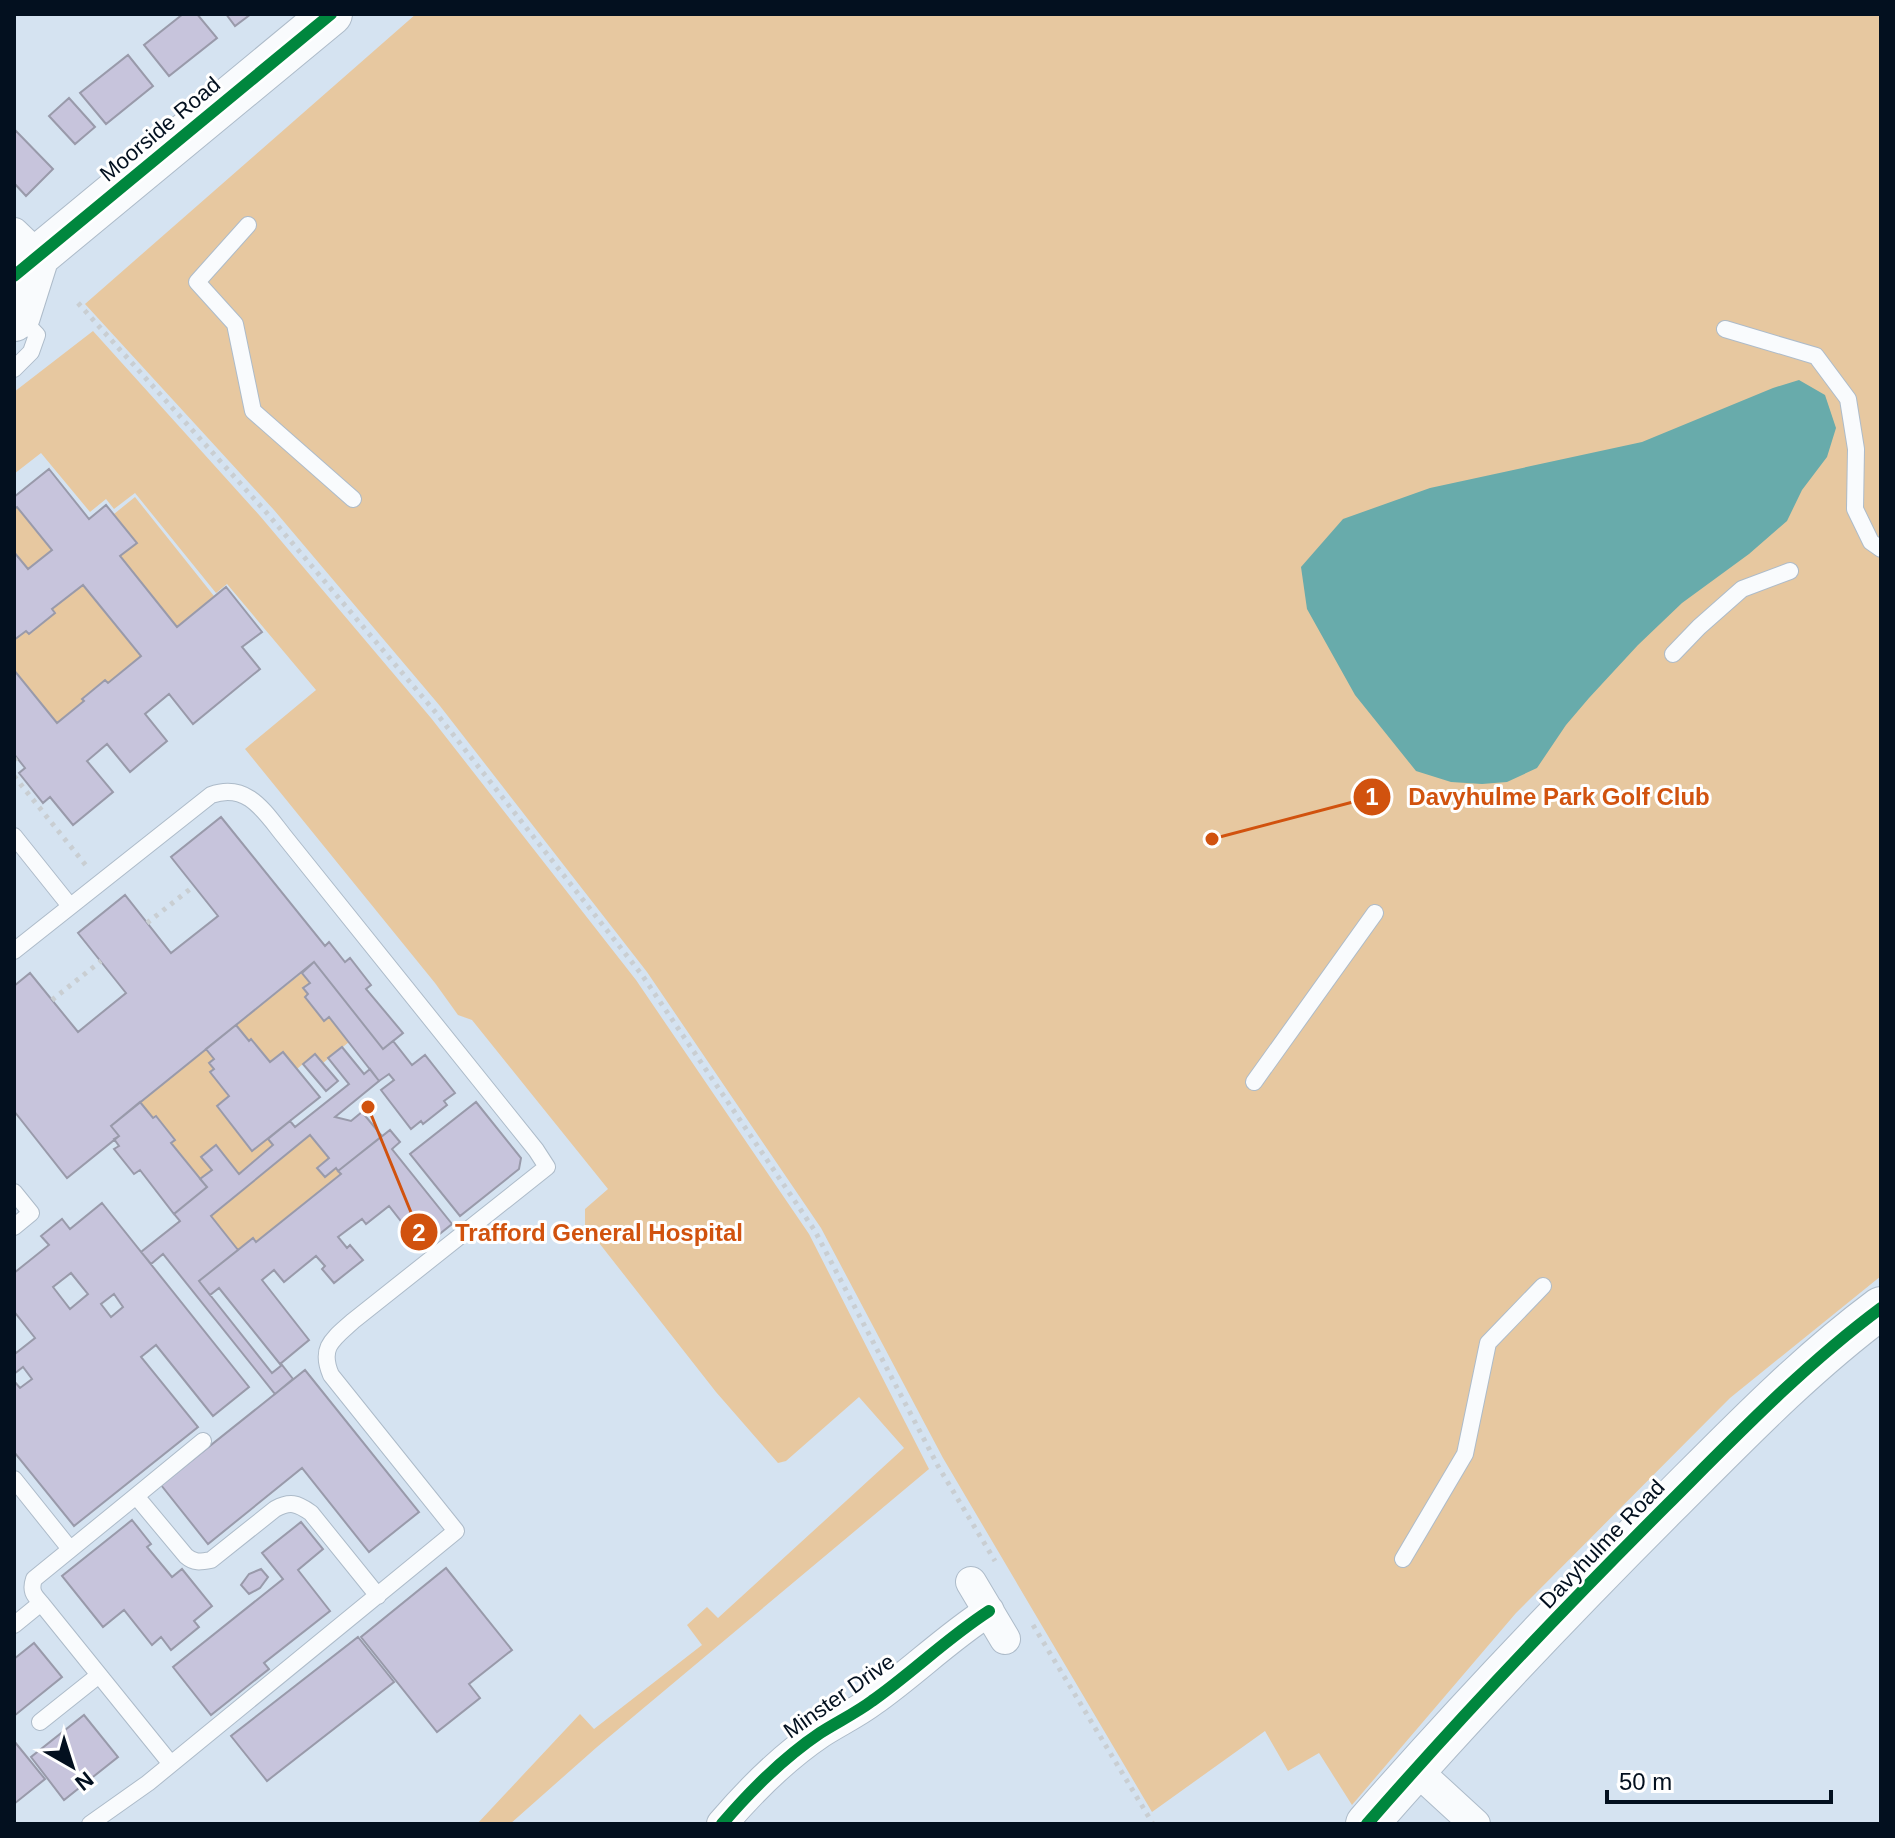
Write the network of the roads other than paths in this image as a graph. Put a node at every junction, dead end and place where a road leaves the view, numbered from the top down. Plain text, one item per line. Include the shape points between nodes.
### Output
1 (331, 14) edge
2 (248, 225) dead end
3 (20, 280) edge
4 (1725, 329) dead end
5 (14, 369) edge
6 (353, 499) dead end
7 (1881, 549) edge
8 (1790, 571) dead end
9 (1673, 654) dead end
10 (14, 836) edge
11 (70, 906) junction
12 (1375, 913) dead end
13 (14, 951) edge
14 (1254, 1082) dead end
15 (14, 1192) edge
16 (14, 1227) edge
17 (1543, 1286) dead end
18 (1881, 1308) edge
19 (203, 1441) dead end
20 (14, 1479) edge
21 (136, 1496) junction
22 (70, 1549) junction
23 (1403, 1559) dead end
24 (971, 1582) dead end
25 (378, 1596) junction
26 (41, 1603) junction
27 (989, 1611) junction
28 (14, 1625) edge
29 (1005, 1639) dead end
30 (99, 1675) junction
31 (40, 1722) dead end
32 (171, 1764) junction
33 (1415, 1769) junction
34 (90, 1824) edge
35 (722, 1824) edge
36 (1367, 1824) edge
37 (1475, 1824) edge

1 - 3 street, Moorside Road
2 - 6 lane via 197,282 235,324 253,411
3 - 5 lane via 37,335 31,352
4 - 7 lane via 1816,356 1848,399 1856,449 1855,509 1871,542
8 - 9 lane via 1742,589
10 - 11 lane
11 - 13 lane
11 - 25 lane via 211,795 234,791 247,796 268,815 547,1167 353,1321 326,1350 331,1375 456,1531
12 - 14 lane
15 - 16 lane via 31,1213
17 - 23 lane via 1488,1343 1465,1454
18 - 33 street, Davyhulme Road via 1757,1415
19 - 21 lane
20 - 22 lane
21 - 22 lane
21 - 25 lane via 186,1556 200,1562 211,1560 275,1509 300,1505
22 - 26 lane via 34,1579 31,1588
24 - 27 street
25 - 32 lane
26 - 28 lane
26 - 30 lane
27 - 29 street
27 - 35 street, Minster Drive via 872,1701 791,1754
30 - 31 lane
30 - 32 lane
32 - 34 lane
33 - 36 street, Davyhulme Road
33 - 37 street

